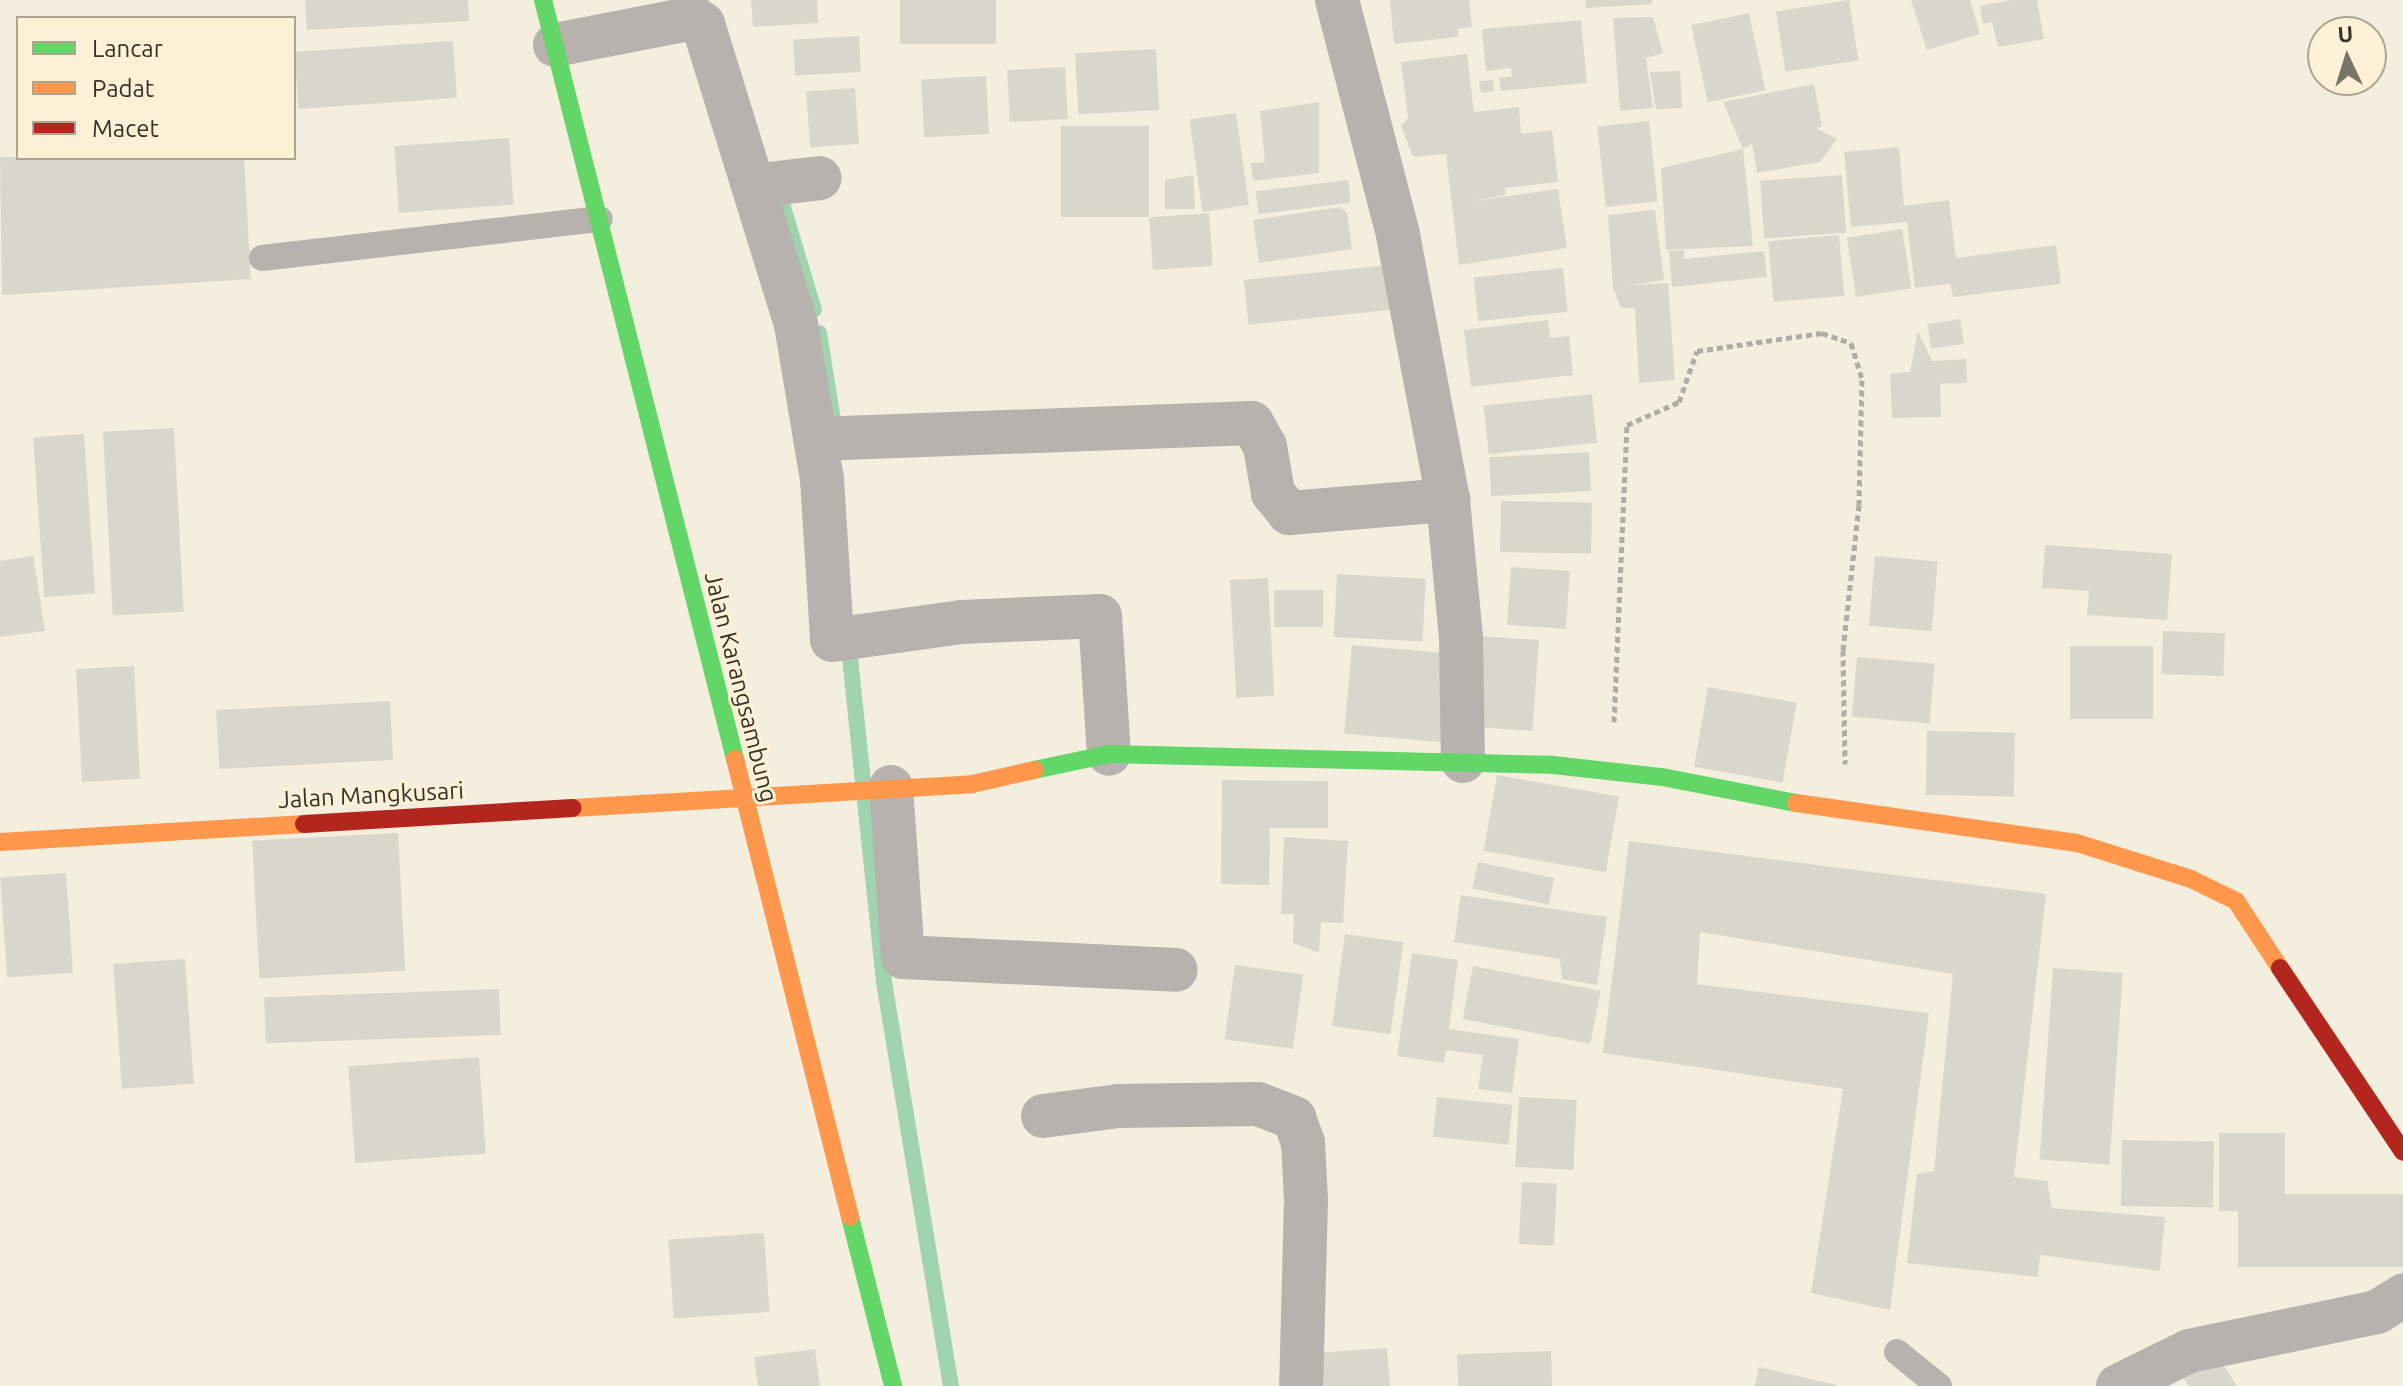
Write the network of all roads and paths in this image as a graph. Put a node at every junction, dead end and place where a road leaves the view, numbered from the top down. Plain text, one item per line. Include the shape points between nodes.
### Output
1 (543, 0) edge
2 (1337, 0) edge
3 (555, 45) junction
4 (820, 178) dead end
5 (761, 185) junction
6 (600, 219) junction
7 (262, 258) dead end
8 (816, 439) junction
9 (1448, 500) junction
10 (1109, 754) junction
11 (1463, 761) junction
12 (1612, 772) junction
13 (883, 788) junction
14 (745, 801) junction
15 (1846, 813) junction
16 (0, 842) edge
17 (1176, 970) dead end
18 (1043, 1116) dead end
19 (2403, 1152) edge
20 (2403, 1296) edge
21 (1897, 1352) dead end
22 (893, 1386) edge
23 (1301, 1386) edge
24 (1939, 1386) edge
25 (2118, 1386) edge

1 - 3 street, Jalan Karangsambung
2 - 9 street via 1398,235
3 - 5 street via 700,18
3 - 6 street, Jalan Karangsambung
4 - 5 street
5 - 8 street via 796,324
6 - 7 lane
6 - 14 street, Jalan Karangsambung
8 - 9 street via 1252,423 1265,446 1273,493 1289,513
8 - 10 street via 832,640 962,622 1100,616
9 - 11 street via 1461,637
10 - 11 street, Jalan Mangkusari
10 - 13 street, Jalan Mangkusari via 972,784
11 - 12 street, Jalan Mangkusari
12 - 15 street, Jalan Mangkusari
12 - 15 path via 1627,425 1679,402 1697,351 1822,333 1851,343 1862,380 1859,505 1843,650
13 - 14 street, Jalan Mangkusari
13 - 17 street via 903,957
14 - 16 street, Jalan Mangkusari
14 - 22 street, Jalan Karangsambung
15 - 19 street, Jalan Mangkusari via 2077,843 2191,879 2236,901
18 - 23 street via 1118,1106 1243,1104 1278,1109 1294,1118 1303,1143 1306,1200
20 - 25 street via 2377,1312 2189,1351
21 - 24 lane

